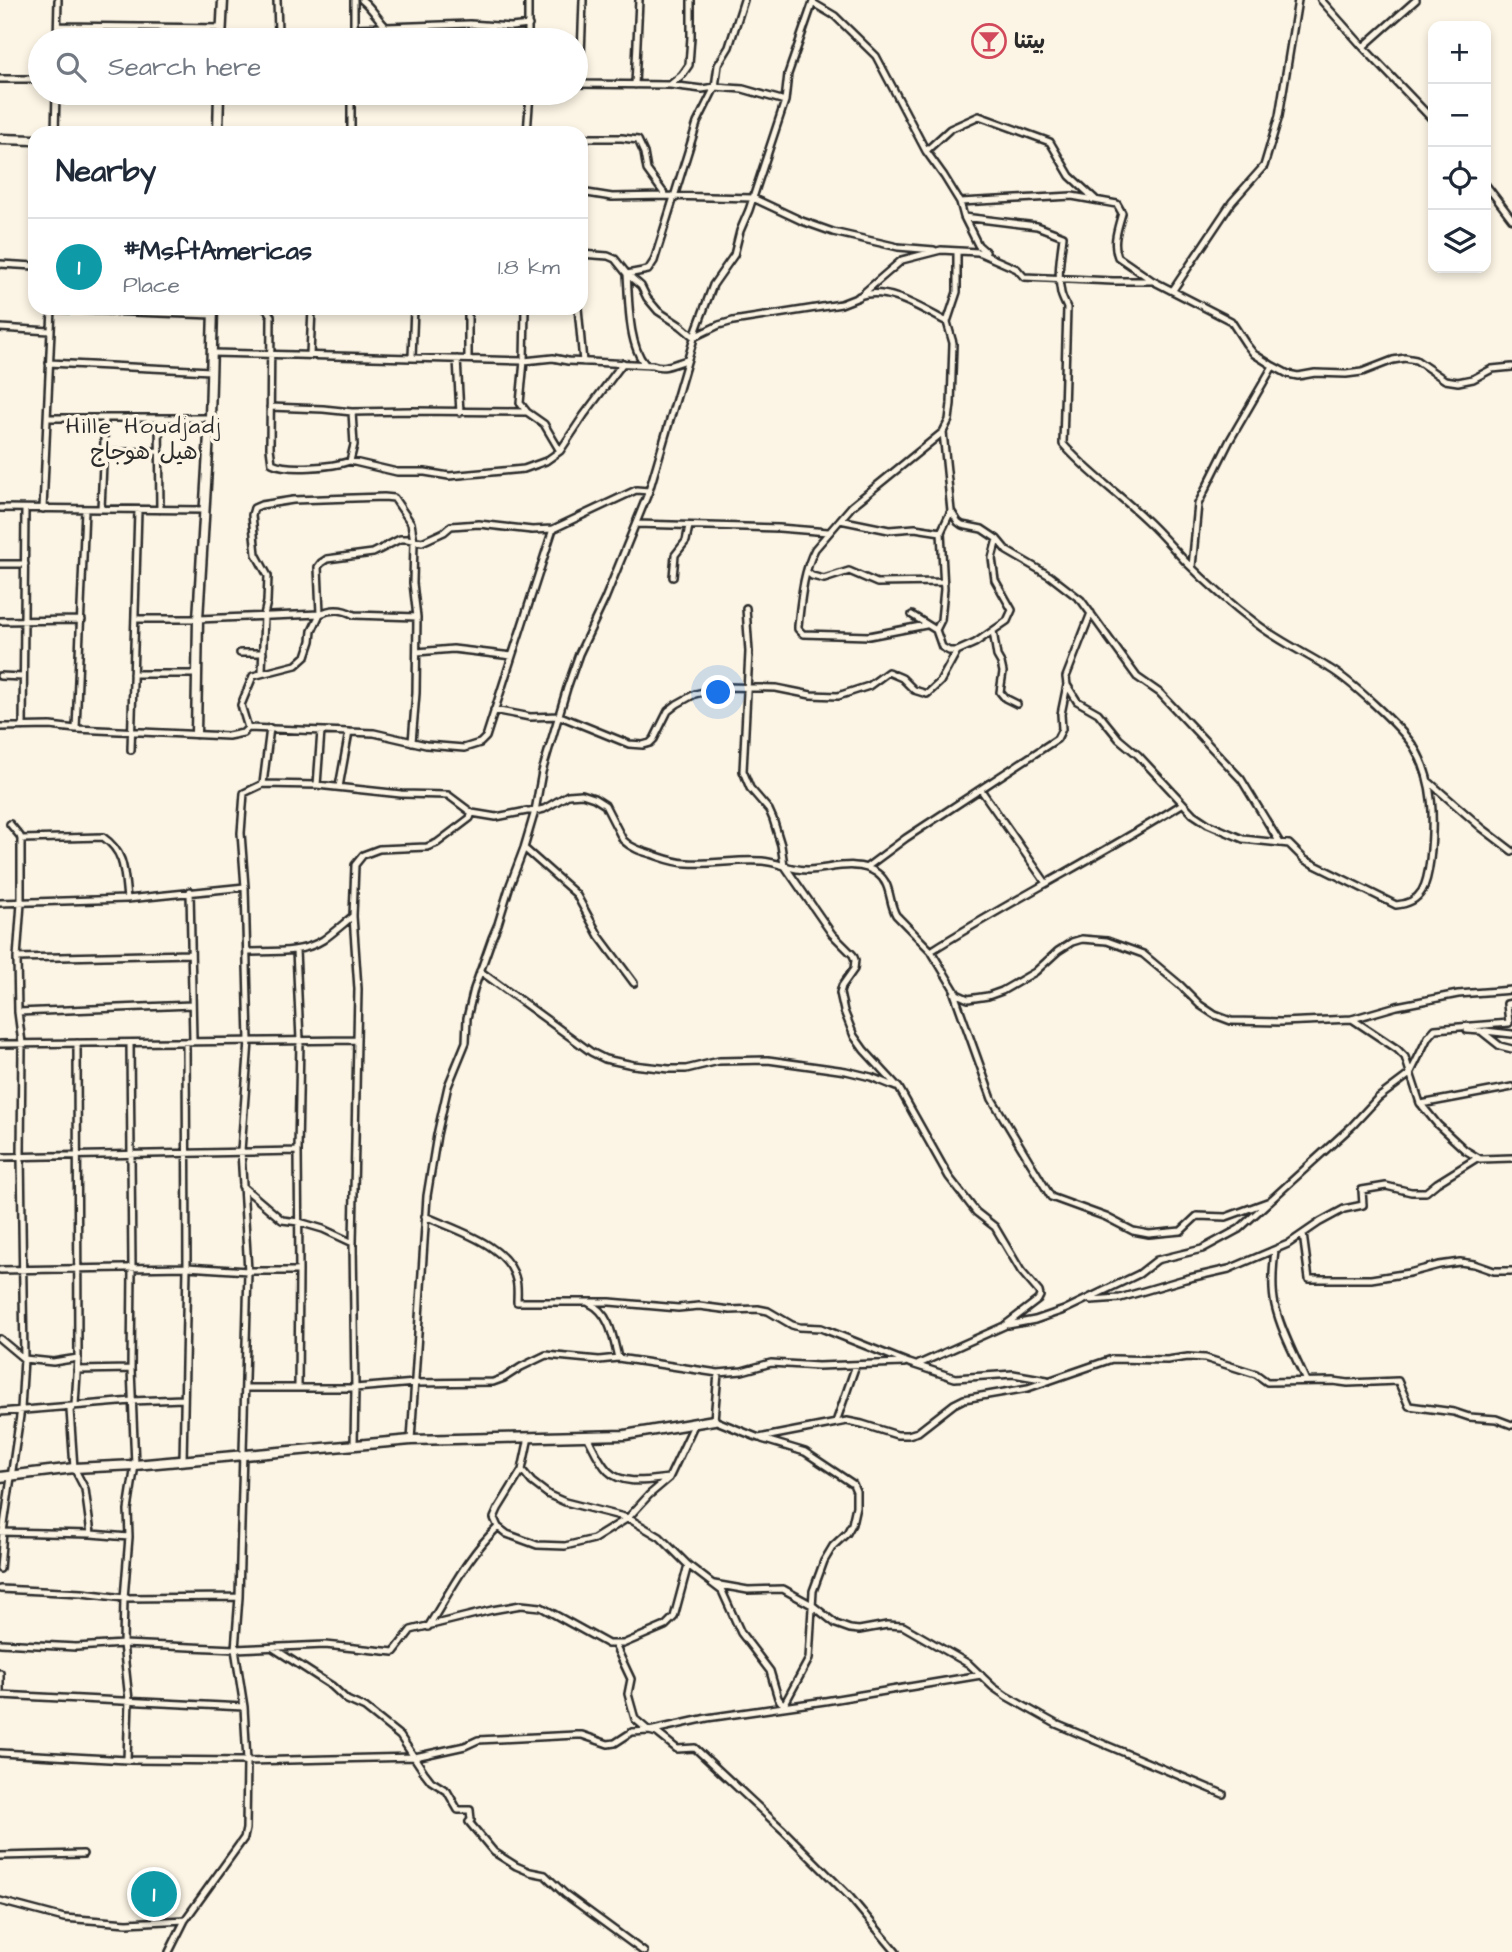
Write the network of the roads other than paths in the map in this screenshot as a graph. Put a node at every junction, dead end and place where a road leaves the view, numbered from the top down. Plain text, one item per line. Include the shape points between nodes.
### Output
1 (58, 0) edge
2 (223, 0) edge
3 (276, 0) edge
4 (354, 0) edge
5 (362, 0) edge
6 (528, 0) edge
7 (583, 0) edge
8 (639, 0) edge
9 (691, 0) edge
10 (744, 0) edge
11 (1298, 0) edge
12 (1321, 0) edge
13 (1416, 0) edge
14 (813, 1) edge
15 (58, 26) joint
16 (386, 26) junction
17 (528, 26) joint
18 (222, 28) joint
19 (278, 28) edge
20 (354, 28) joint
21 (581, 28) edge
22 (1363, 47) junction
23 (0, 79) edge
24 (28, 79) edge
25 (588, 84) edge
26 (635, 85) junction
27 (670, 85) junction
28 (715, 87) junction
29 (785, 100) junction
30 (56, 105) edge
31 (219, 105) edge
32 (351, 105) edge
33 (529, 105) edge
34 (1428, 115) edge
35 (55, 126) edge
36 (218, 126) edge
37 (351, 126) edge
38 (528, 126) edge
39 (588, 138) edge
40 (0, 139) edge
41 (28, 140) edge
42 (926, 151) junction
43 (1491, 192) edge
44 (588, 193) edge
45 (666, 196) junction
46 (674, 197) junction
47 (753, 198) junction
48 (1098, 201) junction
49 (960, 202) junction
50 (964, 217) junction
51 (1512, 219) edge
52 (941, 250) junction
53 (957, 251) junction
54 (588, 255) edge
55 (991, 256) junction
56 (0, 264) edge
57 (28, 266) edge
58 (627, 274) junction
59 (1060, 279) junction
60 (1153, 281) junction
61 (1173, 290) junction
62 (859, 297) junction
63 (51, 315) edge
64 (213, 315) edge
65 (270, 315) edge
66 (312, 315) edge
67 (414, 315) edge
68 (468, 315) edge
69 (525, 315) edge
70 (579, 315) edge
71 (947, 322) junction
72 (0, 328) edge
73 (50, 331) junction
74 (694, 337) junction
75 (212, 354) junction
76 (270, 354) junction
77 (310, 355) junction
78 (412, 358) junction
79 (457, 359) junction
80 (468, 359) junction
81 (524, 360) junction
82 (687, 360) junction
83 (583, 362) junction
84 (49, 363) junction
85 (623, 363) junction
86 (645, 364) junction
87 (1273, 366) junction
88 (1512, 367) edge
89 (212, 371) junction
90 (270, 408) junction
91 (352, 412) junction
92 (460, 412) junction
93 (527, 412) junction
94 (47, 418) junction
95 (105, 418) junction
96 (159, 418) junction
97 (210, 418) junction
98 (943, 432) junction
99 (159, 451) junction
100 (561, 451) junction
101 (104, 453) junction
102 (350, 461) junction
103 (649, 491) junction
104 (0, 508) edge
105 (25, 509) junction
106 (43, 509) junction
107 (85, 509) junction
108 (101, 509) junction
109 (138, 510) junction
110 (160, 510) junction
111 (205, 510) junction
112 (951, 511) junction
113 (840, 520) junction
114 (636, 524) junction
115 (689, 526) junction
116 (554, 529) junction
117 (828, 532) junction
118 (940, 532) junction
119 (997, 539) junction
120 (414, 541) junction
121 (0, 564) edge
122 (25, 564) junction
123 (1192, 567) junction
124 (807, 572) junction
125 (673, 577) dead end
126 (944, 582) junction
127 (746, 608) dead end
128 (1090, 613) junction
129 (320, 614) junction
130 (264, 615) junction
131 (912, 615) dead end
132 (417, 617) junction
133 (135, 619) junction
134 (198, 619) junction
135 (82, 620) junction
136 (0, 621) edge
137 (24, 621) junction
138 (926, 625) junction
139 (936, 630) junction
140 (993, 631) junction
141 (957, 651) junction
142 (417, 652) junction
143 (240, 653) dead end
144 (263, 653) junction
145 (512, 656) junction
146 (262, 672) junction
147 (133, 674) junction
148 (197, 674) junction
149 (0, 676) edge
150 (23, 677) junction
151 (1067, 685) junction
152 (747, 688) junction
153 (1017, 705) dead end
154 (494, 710) junction
155 (560, 716) junction
156 (0, 727) edge
157 (23, 727) junction
158 (248, 728) junction
159 (270, 728) junction
160 (76, 729) junction
161 (132, 731) junction
162 (321, 731) junction
163 (348, 732) junction
164 (196, 733) junction
165 (412, 742) junction
166 (131, 750) dead end
167 (1427, 780) junction
168 (263, 784) junction
169 (317, 785) junction
170 (339, 787) junction
171 (981, 790) junction
172 (1182, 804) junction
173 (535, 811) junction
174 (472, 813) junction
175 (10, 824) dead end
176 (21, 839) junction
177 (1280, 843) junction
178 (524, 848) junction
179 (1512, 851) edge
180 (784, 865) junction
181 (866, 867) junction
182 (1046, 883) junction
183 (245, 887) junction
184 (190, 891) junction
185 (127, 899) junction
186 (0, 903) edge
187 (21, 903) junction
188 (353, 916) junction
189 (296, 950) junction
190 (247, 951) junction
191 (931, 951) junction
192 (191, 954) junction
193 (17, 958) junction
194 (480, 971) junction
195 (634, 983) dead end
196 (952, 987) junction
197 (1512, 990) edge
198 (1512, 1003) edge
199 (192, 1005) junction
200 (18, 1012) junction
201 (1352, 1019) junction
202 (1460, 1028) junction
203 (1481, 1031) junction
204 (1512, 1034) edge
205 (300, 1040) junction
206 (356, 1040) junction
207 (249, 1041) junction
208 (189, 1042) junction
209 (22, 1043) junction
210 (76, 1043) junction
211 (130, 1043) junction
212 (0, 1044) edge
213 (1512, 1049) edge
214 (1410, 1074) junction
215 (1512, 1087) edge
216 (899, 1088) junction
217 (1421, 1104) junction
218 (241, 1151) junction
219 (298, 1151) junction
220 (186, 1152) junction
221 (131, 1154) junction
222 (76, 1155) junction
223 (21, 1156) junction
224 (0, 1157) edge
225 (1477, 1158) junction
226 (1512, 1158) edge
227 (243, 1186) junction
228 (1273, 1199) junction
229 (425, 1216) junction
230 (299, 1222) junction
231 (1303, 1234) junction
232 (353, 1243) junction
233 (1275, 1250) junction
234 (187, 1267) junction
235 (78, 1268) junction
236 (132, 1268) junction
237 (0, 1270) edge
238 (22, 1270) junction
239 (248, 1271) junction
240 (299, 1271) junction
241 (1512, 1271) edge
242 (1086, 1301) junction
243 (565, 1302) junction
244 (1004, 1326) junction
245 (0, 1339) edge
246 (78, 1358) junction
247 (618, 1358) junction
248 (24, 1359) junction
249 (909, 1363) junction
250 (919, 1364) junction
251 (856, 1365) junction
252 (78, 1370) junction
253 (131, 1370) junction
254 (718, 1373) junction
255 (1050, 1380) junction
256 (1306, 1381) junction
257 (415, 1384) junction
258 (245, 1388) junction
259 (298, 1388) junction
260 (355, 1388) junction
261 (183, 1399) junction
262 (132, 1401) junction
263 (75, 1405) junction
264 (21, 1409) junction
265 (0, 1412) edge
266 (714, 1420) junction
267 (836, 1422) junction
268 (695, 1423) junction
269 (1512, 1425) edge
270 (587, 1436) junction
271 (529, 1437) junction
272 (759, 1438) junction
273 (411, 1440) junction
274 (354, 1445) junction
275 (243, 1455) junction
276 (183, 1461) junction
277 (135, 1465) junction
278 (74, 1468) junction
279 (522, 1470) junction
280 (10, 1476) junction
281 (0, 1477) edge
282 (669, 1478) junction
283 (628, 1518) junction
284 (498, 1527) junction
285 (1, 1532) edge
286 (91, 1534) junction
287 (129, 1537) junction
288 (688, 1565) junction
289 (0, 1569) edge
290 (714, 1584) junction
291 (0, 1590) edge
292 (239, 1597) junction
293 (124, 1598) junction
294 (812, 1605) junction
295 (428, 1627) junction
296 (0, 1643) edge
297 (123, 1644) junction
298 (615, 1645) junction
299 (273, 1648) junction
300 (235, 1649) junction
301 (0, 1673) edge
302 (981, 1675) junction
303 (0, 1695) edge
304 (129, 1700) junction
305 (784, 1705) junction
306 (244, 1707) junction
307 (649, 1731) junction
308 (0, 1753) edge
309 (415, 1758) junction
310 (127, 1760) junction
311 (247, 1760) junction
312 (1223, 1794) dead end
313 (83, 1854) dead end
314 (0, 1856) edge
315 (0, 1901) edge
316 (185, 1920) junction
317 (169, 1952) edge
318 (644, 1952) edge
319 (896, 1952) edge

1 - 15 street
2 - 18 street
3 - 19 street
4 - 20 street
5 - 16 street
6 - 17 street
7 - 21 street
8 - 26 street
9 - 27 street via 689,65
10 - 28 street via 729,47 718,65
11 - 61 street via 1279,116 1264,166 1231,202
12 - 22 street
13 - 22 street
14 - 29 street via 788,74
14 - 42 street via 876,56
15 - 18 street
16 - 17 street
16 - 20 street
22 - 34 street
23 - 24 street
25 - 26 street
26 - 27 street
27 - 28 street
28 - 29 street
28 - 46 street via 697,123
29 - 47 street
30 - 35 street
31 - 36 street
32 - 37 street
33 - 38 street
39 - 45 street via 638,140 647,170
40 - 41 street
42 - 48 street via 950,129 979,116 1050,142 1070,176
42 - 49 street
43 - 51 street
44 - 45 street
45 - 46 street
46 - 47 street
46 - 58 street via 654,261 648,270
47 - 52 street via 833,232 898,247
47 - 74 street via 734,255 713,285
48 - 49 street via 1072,196
48 - 60 street via 1117,204 1122,213 1115,246 1118,257
49 - 50 street
50 - 55 street via 978,245
50 - 59 street via 1037,226 1063,236
52 - 53 street
52 - 62 street via 902,260
53 - 55 street
53 - 71 street via 957,292
54 - 58 street via 612,258
55 - 59 street via 1024,277
56 - 57 street
58 - 74 street via 658,311
58 - 86 street via 634,342
59 - 60 street
59 - 123 street via 1067,308 1063,444
60 - 61 street
61 - 87 street via 1231,321 1254,354
62 - 71 street via 883,293
62 - 74 street via 828,308 733,321
63 - 73 street
64 - 75 street
65 - 76 street
66 - 77 street
67 - 78 street
68 - 80 street
69 - 81 street
70 - 83 street
71 - 98 street via 953,343 953,377 949,420
72 - 73 street
73 - 84 street
74 - 82 street
75 - 76 street
75 - 89 street
76 - 77 street
76 - 90 street
77 - 78 street
78 - 79 street
79 - 80 street
79 - 92 street
80 - 81 street
81 - 83 street
81 - 93 street via 520,403
82 - 86 street via 666,367
82 - 103 street
83 - 85 street
84 - 89 street
84 - 94 street
85 - 86 street
85 - 100 street
87 - 88 street via 1298,376 1346,374 1405,358 1416,360 1445,380 1458,382
87 - 123 street via 1198,504
89 - 97 street
90 - 91 street
90 - 102 street via 272,463 279,467
91 - 92 street
91 - 102 street
92 - 93 street
93 - 100 street via 544,424
94 - 95 street
94 - 106 street
95 - 96 street
95 - 101 street
96 - 97 street
96 - 99 street
97 - 111 street
98 - 112 street
98 - 113 street
99 - 101 street
99 - 110 street
100 - 102 street via 524,469 449,476 397,472
101 - 108 street
103 - 114 street
103 - 116 street via 636,490
104 - 105 street
105 - 106 street
105 - 122 street
106 - 107 street
107 - 108 street
107 - 135 street
108 - 109 street
109 - 110 street
109 - 133 street
110 - 111 street
111 - 134 street
112 - 118 street
112 - 119 street via 962,524
113 - 117 street
113 - 118 street via 889,530
114 - 115 street
114 - 155 street via 579,654
115 - 117 street
115 - 125 street via 686,541 675,555
116 - 120 street via 470,524 451,526 430,540
116 - 145 street
117 - 124 street via 815,549
118 - 126 street
119 - 128 street via 1007,551 1070,590
119 - 140 street via 992,558 995,580 1012,610 1007,621
120 - 129 street via 400,539 373,553 321,563
120 - 130 street via 411,523 390,497 293,500 256,506 256,554 268,576
120 - 132 street
121 - 122 street
122 - 137 street
123 - 167 street via 1257,624 1332,670 1382,713 1413,745
124 - 126 street via 824,579 849,571 877,583
124 - 138 street via 798,626 803,634 869,636
126 - 139 street
127 - 152 street
128 - 151 street
128 - 177 street via 1137,677 1160,693 1241,779
129 - 130 street
129 - 132 street via 345,610 354,615
129 - 146 street via 306,656 296,665
130 - 134 street
130 - 144 street
131 - 138 street
132 - 142 street
133 - 134 street
133 - 147 street
134 - 148 street
135 - 137 street
135 - 160 street
136 - 137 street
137 - 150 street
138 - 139 street
139 - 141 street via 942,647
140 - 141 street
140 - 153 street via 1003,673 1000,692
141 - 152 street via 940,682 927,694 888,672 869,686 838,696
142 - 145 street via 453,649
142 - 165 street
143 - 144 street
144 - 146 street
145 - 154 street
146 - 158 street via 253,676 241,705
147 - 148 street
147 - 161 street
148 - 164 street
149 - 150 street
150 - 157 street
151 - 171 street via 1057,739
151 - 172 street via 1077,701 1098,713
152 - 155 street via 725,687 687,698 667,711 654,739 643,745 629,744
152 - 180 street via 743,771 773,819
154 - 155 street via 530,717
154 - 165 street via 486,737 474,746
155 - 173 street
156 - 157 street
157 - 160 street
158 - 159 street
158 - 164 street via 236,735
159 - 162 street
159 - 168 street
160 - 161 street
161 - 164 street
161 - 166 street
162 - 163 street
162 - 169 street
163 - 165 street
163 - 170 street
167 - 177 street via 1433,813 1430,862 1422,891 1405,904 1396,905 1362,890 1305,860 1292,845
167 - 179 street
168 - 169 street
168 - 183 street via 244,793
169 - 170 street
170 - 174 street via 448,795
171 - 181 street
171 - 182 street
172 - 177 street via 1231,835
172 - 182 street
173 - 174 street via 496,817
173 - 178 street
173 - 180 street via 568,795 587,795 606,805 623,840 638,850 688,863 752,860
174 - 188 street via 427,847 379,849 363,855 355,865
175 - 176 street
176 - 185 street via 103,837 122,858
176 - 187 street
178 - 194 street
178 - 195 street via 576,894 599,936
180 - 181 street via 806,871
180 - 216 street via 832,934 853,955 853,969 840,993 844,1011 864,1051
181 - 191 street via 885,881 893,909
182 - 191 street
183 - 184 street
183 - 190 street
184 - 185 street
184 - 192 street
185 - 187 street
186 - 187 street
187 - 193 street
188 - 189 street via 323,940
188 - 206 street
189 - 190 street
189 - 205 street
190 - 207 street
191 - 196 street
192 - 193 street
192 - 199 street
193 - 200 street
194 - 216 street via 605,1059 686,1069 719,1061 768,1060 858,1074
194 - 229 street via 467,1018 466,1042 448,1086 437,1135
196 - 201 street via 968,999 988,996 1035,972 1072,942 1095,939 1143,954 1200,1005 1231,1021
196 - 228 street via 992,1099 1051,1197 1149,1234 1181,1231 1197,1216 1226,1217
197 - 201 street via 1458,994
198 - 202 street via 1507,1004 1509,1023
199 - 200 street
199 - 208 street
200 - 209 street
201 - 214 street via 1397,1049
202 - 203 street
202 - 214 street via 1436,1030 1428,1037
203 - 204 street
203 - 213 street
205 - 206 street
205 - 207 street
205 - 219 street
206 - 232 street
207 - 208 street
207 - 218 street
208 - 211 street
208 - 220 street
209 - 210 street
209 - 212 street
209 - 223 street
210 - 211 street
210 - 222 street
211 - 221 street
214 - 217 street
214 - 228 street via 1378,1098
215 - 217 street
216 - 244 street via 948,1177 976,1212 995,1227 1039,1292 1038,1300
217 - 225 street
218 - 219 street
218 - 220 street
218 - 227 street
219 - 230 street
220 - 221 street
220 - 234 street
221 - 222 street
221 - 236 street
222 - 223 street
222 - 235 street
223 - 224 street
223 - 238 street
225 - 226 street
225 - 231 street via 1426,1192 1386,1186 1362,1190 1363,1205 1344,1209
227 - 230 street via 282,1220
227 - 239 street
228 - 242 street via 1239,1229 1202,1249 1157,1259 1139,1274
229 - 243 street via 492,1246 508,1261 517,1280 517,1302
229 - 257 street
230 - 232 street
230 - 240 street
231 - 233 street
231 - 241 street via 1309,1279 1371,1279 1460,1262
232 - 260 street
233 - 242 street via 1229,1269 1130,1295
233 - 256 street via 1274,1304
234 - 236 street
234 - 239 street
234 - 261 street
235 - 236 street
235 - 238 street
235 - 246 street
236 - 253 street
237 - 238 street
238 - 248 street
239 - 240 street
239 - 258 street
240 - 259 street
242 - 244 street
243 - 247 street via 587,1302 598,1308 612,1332
243 - 249 street via 758,1309 792,1325 821,1328
244 - 250 street
245 - 248 street
246 - 248 street via 53,1362
246 - 252 street
247 - 254 street
247 - 257 street via 546,1355 493,1382
248 - 264 street
249 - 250 street
249 - 251 street
250 - 255 street via 955,1378 1013,1374
251 - 254 street via 771,1363
251 - 267 street
252 - 253 street
252 - 263 street
253 - 262 street
254 - 266 street
255 - 256 street via 1112,1359 1188,1357 1227,1364 1267,1382
255 - 267 street via 964,1399 908,1435
256 - 269 street via 1398,1381 1409,1406
257 - 260 street
257 - 273 street
258 - 259 street
258 - 275 street
259 - 260 street
260 - 274 street
261 - 262 street
261 - 276 street
262 - 263 street
262 - 277 street
263 - 264 street
263 - 278 street via 70,1410
264 - 265 street
264 - 280 street
266 - 268 street
266 - 272 street
267 - 272 street
268 - 270 street via 625,1435
268 - 282 street
270 - 271 street
270 - 282 street via 608,1472 636,1481
271 - 273 street
271 - 279 street
272 - 294 street via 806,1452 855,1487 852,1524 824,1561
273 - 274 street
274 - 275 street
275 - 276 street
275 - 292 street
276 - 277 street
277 - 278 street
277 - 287 street
278 - 280 street
278 - 286 street via 85,1489
279 - 283 street via 550,1496
279 - 284 street via 494,1518
280 - 281 street
280 - 285 street
282 - 283 street
283 - 284 street via 594,1539 565,1546 537,1545
283 - 288 street via 660,1537
284 - 295 street via 468,1561
285 - 286 street
285 - 289 street
286 - 287 street
287 - 293 street
288 - 290 street
288 - 298 street via 674,1617 646,1636
290 - 294 street via 748,1590 783,1589
290 - 305 street via 722,1591 741,1633 770,1671
291 - 293 street
292 - 293 street
292 - 300 street
293 - 297 street
294 - 302 street via 850,1629 903,1626
294 - 305 street via 809,1659
295 - 298 street via 492,1610 532,1606
295 - 299 street via 411,1630 394,1652 325,1645
296 - 297 street
297 - 300 street
297 - 304 street
298 - 307 street via 631,1679 628,1694 635,1719
299 - 300 street
299 - 309 street via 369,1711 400,1736
300 - 306 street
301 - 303 street
302 - 305 street
302 - 312 street via 1006,1696 1056,1724
303 - 304 street
304 - 306 street
304 - 310 street
305 - 307 street
306 - 311 street
307 - 309 street via 632,1732 608,1744 582,1735 478,1740
307 - 319 street via 677,1749 695,1748 850,1897
308 - 310 street
309 - 311 street
309 - 318 street via 431,1780 447,1791 458,1810 470,1810 469,1822 494,1852 516,1866 545,1875
310 - 311 street
311 - 316 street via 246,1834
313 - 314 street
315 - 316 street via 64,1918 127,1923
316 - 317 street

